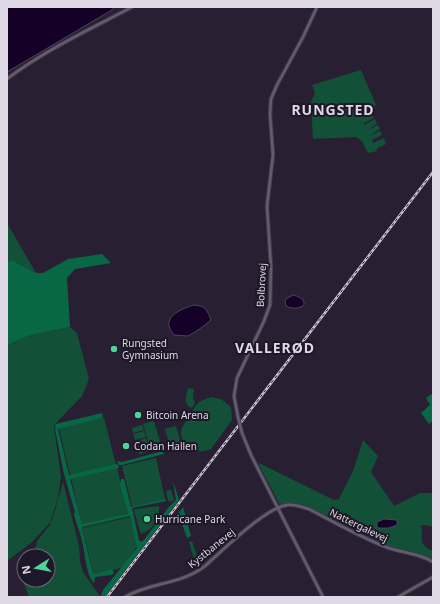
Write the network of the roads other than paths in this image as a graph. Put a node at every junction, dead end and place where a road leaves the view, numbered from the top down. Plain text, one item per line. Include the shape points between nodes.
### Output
1 (132, 7) edge
2 (317, 7) edge
3 (7, 79) edge
4 (278, 508) junction
5 (433, 562) edge
6 (433, 577) edge
7 (125, 597) edge
8 (323, 597) edge
9 (398, 597) edge

1 - 3 street via 50,50
2 - 4 street, Bolbrovej, bridge via 275,88 272,99 270,114 273,155 267,206 271,267 270,305 239,372 234,400 251,455
4 - 5 street, Nattergalevej via 287,505 309,509 379,544 422,556
4 - 7 street, Kystbanevej via 258,519 202,568 181,579
4 - 8 street, Bolbrovej
6 - 9 street

